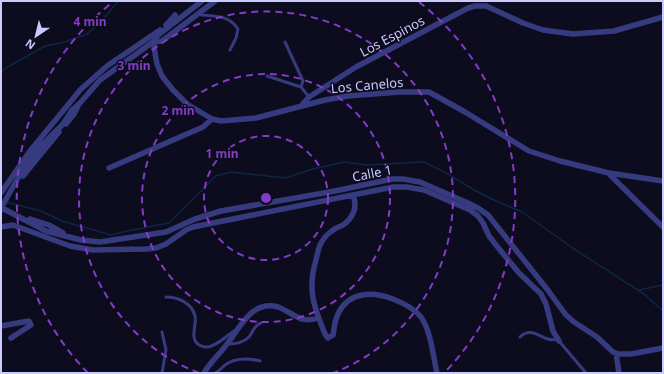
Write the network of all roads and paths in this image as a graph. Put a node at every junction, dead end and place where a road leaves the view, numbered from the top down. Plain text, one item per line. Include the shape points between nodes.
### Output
1 (202, 1) edge
2 (215, 1) edge
3 (198, 13) junction
4 (175, 15) dead end
5 (663, 17) edge
6 (154, 42) junction
7 (285, 42) dead end
8 (230, 50) dead end
9 (267, 76) dead end
10 (301, 87) junction
11 (309, 97) junction
12 (301, 107) junction
13 (212, 119) junction
14 (109, 168) dead end
15 (608, 173) junction
16 (663, 181) edge
17 (1, 193) edge
18 (353, 196) junction
19 (1, 209) edge
20 (1, 227) edge
21 (663, 227) edge
22 (166, 297) dead end
23 (318, 318) junction
24 (261, 323) dead end
25 (1, 326) edge
26 (239, 327) junction
27 (162, 332) dead end
28 (520, 337) dead end
29 (11, 338) dead end
30 (558, 340) junction
31 (228, 344) junction
32 (663, 348) edge
33 (616, 353) junction
34 (260, 361) dead end
35 (162, 373) edge
36 (204, 373) edge
37 (215, 373) edge
38 (437, 373) edge
39 (586, 373) edge
40 (619, 373) edge

1 - 6 street via 158,35
2 - 3 street
3 - 6 street via 162,41
3 - 8 lane via 223,17 234,22 238,29
4 - 17 street via 147,40 107,66 88,83 30,151
5 - 11 street, Los Espinos via 614,31 573,34 543,30 486,6 475,6 356,67
6 - 13 street, Los Canelos via 157,64 162,76 187,104
6 - 19 street via 100,80 72,110 63,124 37,150
7 - 10 lane via 303,81
9 - 10 lane
10 - 11 lane
11 - 12 street, Los Espinos
12 - 13 street, Los Canelos via 256,118 221,121
12 - 15 street, Los Canelos via 348,96 429,92 530,151
13 - 14 street via 203,127
15 - 16 street, Los Canelos
15 - 21 street
18 - 20 street via 193,227 166,244 151,249 85,249 13,225
18 - 23 street via 355,205 352,216 327,235 318,251 311,286
18 - 30 street via 393,187 413,187 430,192 474,213 481,219 496,245 541,294
19 - 33 street, Calle 1 via 46,231 100,242 159,234 199,217 221,211 392,179 414,180 473,205 488,215 566,315
22 - 26 lane via 181,300 192,309 195,318 194,338 202,346 214,345
23 - 26 street via 301,319 278,307 266,306 251,313
23 - 38 street via 326,336 330,338 334,334 334,324 340,310 355,296 378,295 403,303 415,310 424,322
24 - 31 lane via 255,326 247,339
25 - 29 street via 29,321 31,325
26 - 31 street
27 - 35 lane via 166,350
28 - 30 lane via 524,333 532,332 550,340
30 - 39 lane
31 - 36 street
32 - 33 street via 631,354
33 - 40 street
34 - 37 lane via 238,360

